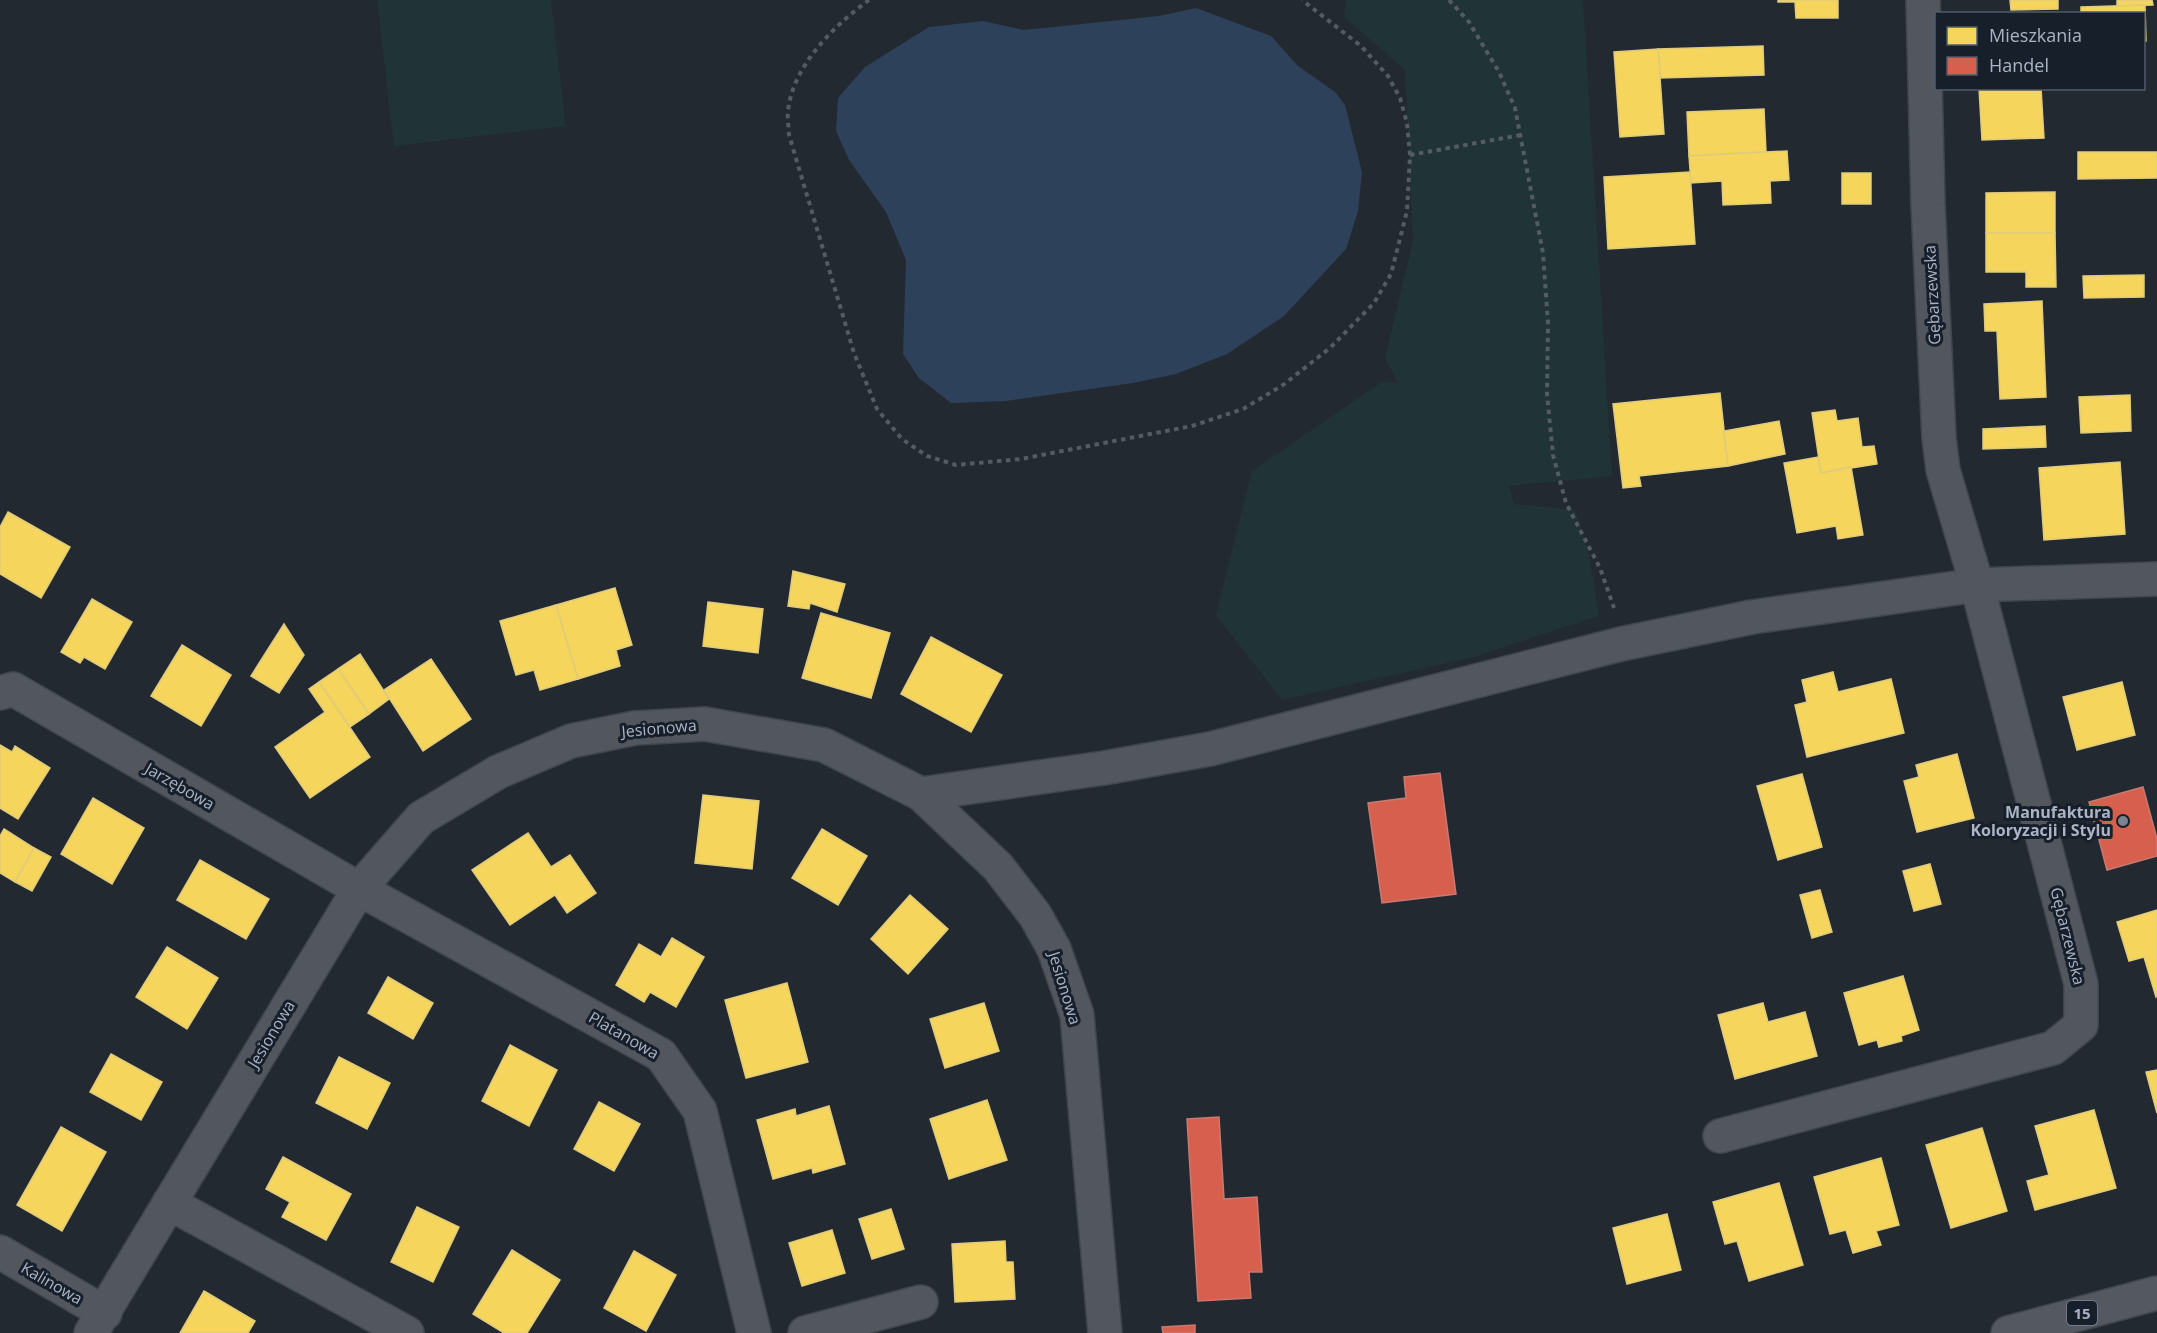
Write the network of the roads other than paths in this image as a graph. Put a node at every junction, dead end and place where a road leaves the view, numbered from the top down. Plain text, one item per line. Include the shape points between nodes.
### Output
1 (1923, 0) edge
2 (2157, 579) edge
3 (1977, 585) junction
4 (0, 693) edge
5 (921, 794) junction
6 (359, 889) junction
7 (1720, 1136) dead end
8 (169, 1203) junction
9 (0, 1252) edge
10 (2157, 1293) edge
11 (921, 1302) dead end
12 (98, 1323) edge
13 (407, 1333) edge
14 (754, 1333) edge
15 (805, 1333) edge
16 (1105, 1333) edge
17 (2008, 1333) edge

1 - 3 street, Gębarzewska via 1939,438 1943,470
2 - 3 street
3 - 5 street via 1752,617 1621,644 1210,749
3 - 7 street, Gębarzewska via 2081,984 2081,1025 2053,1048
4 - 6 street, Jarzębowa via 14,689
5 - 6 street, Jesionowa via 824,745 705,724 634,728 571,741 498,772 421,818
5 - 16 street, Jesionowa via 998,867 1035,915 1068,984 1077,1015 1082,1061
6 - 8 street, Jesionowa
6 - 14 street, Platanowa via 661,1054 700,1112
8 - 12 street, Jesionowa
8 - 13 street
9 - 12 street, Kalinowa
10 - 17 main road, 15
11 - 15 street

